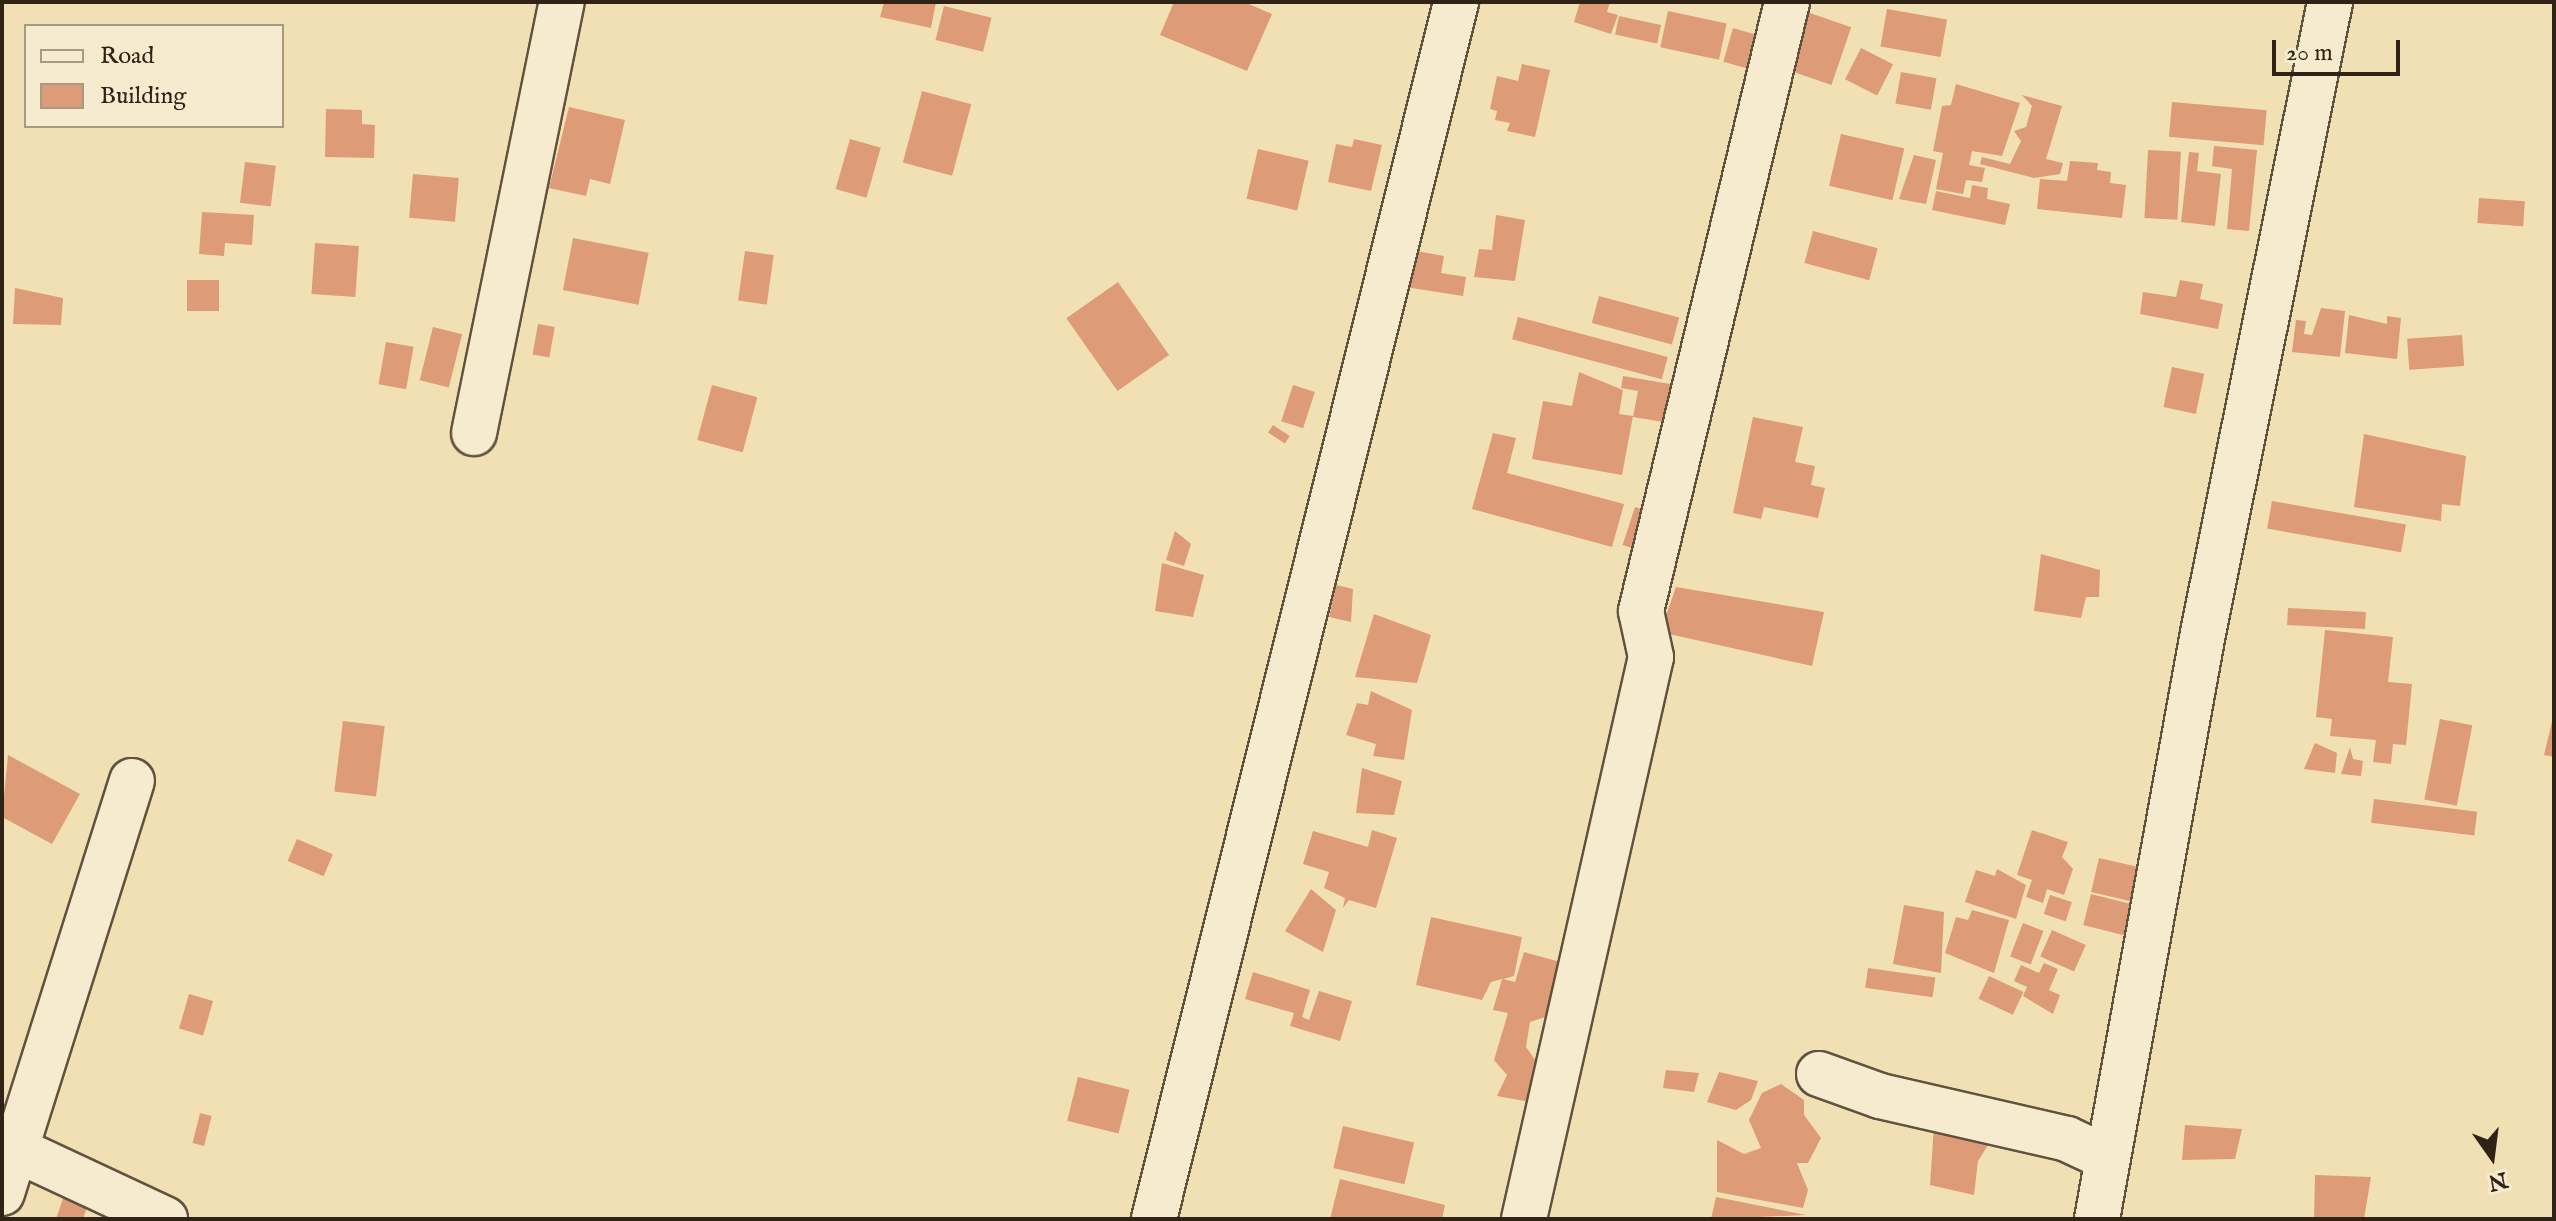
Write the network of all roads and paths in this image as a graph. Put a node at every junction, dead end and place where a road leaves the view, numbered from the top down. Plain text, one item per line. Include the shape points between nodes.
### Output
1 (562, 2) edge
2 (1456, 2) edge
3 (1787, 2) edge
4 (2330, 2) edge
5 (474, 433) dead end
6 (132, 781) dead end
7 (1819, 1074) dead end
8 (2118, 1110) junction
9 (2067, 1139) junction
10 (10, 1147) edge
11 (2108, 1158) junction
12 (2, 1193) edge
13 (165, 1219) edge
14 (1154, 1219) edge
15 (1524, 1219) edge
16 (2097, 1219) edge

1 - 5 street
2 - 14 street
3 - 15 street via 1641,611 1651,657
4 - 8 street via 2203,633
6 - 10 street
7 - 9 street via 1880,1096
8 - 9 street
8 - 11 street
9 - 11 street
10 - 12 street
10 - 13 street
11 - 16 street

